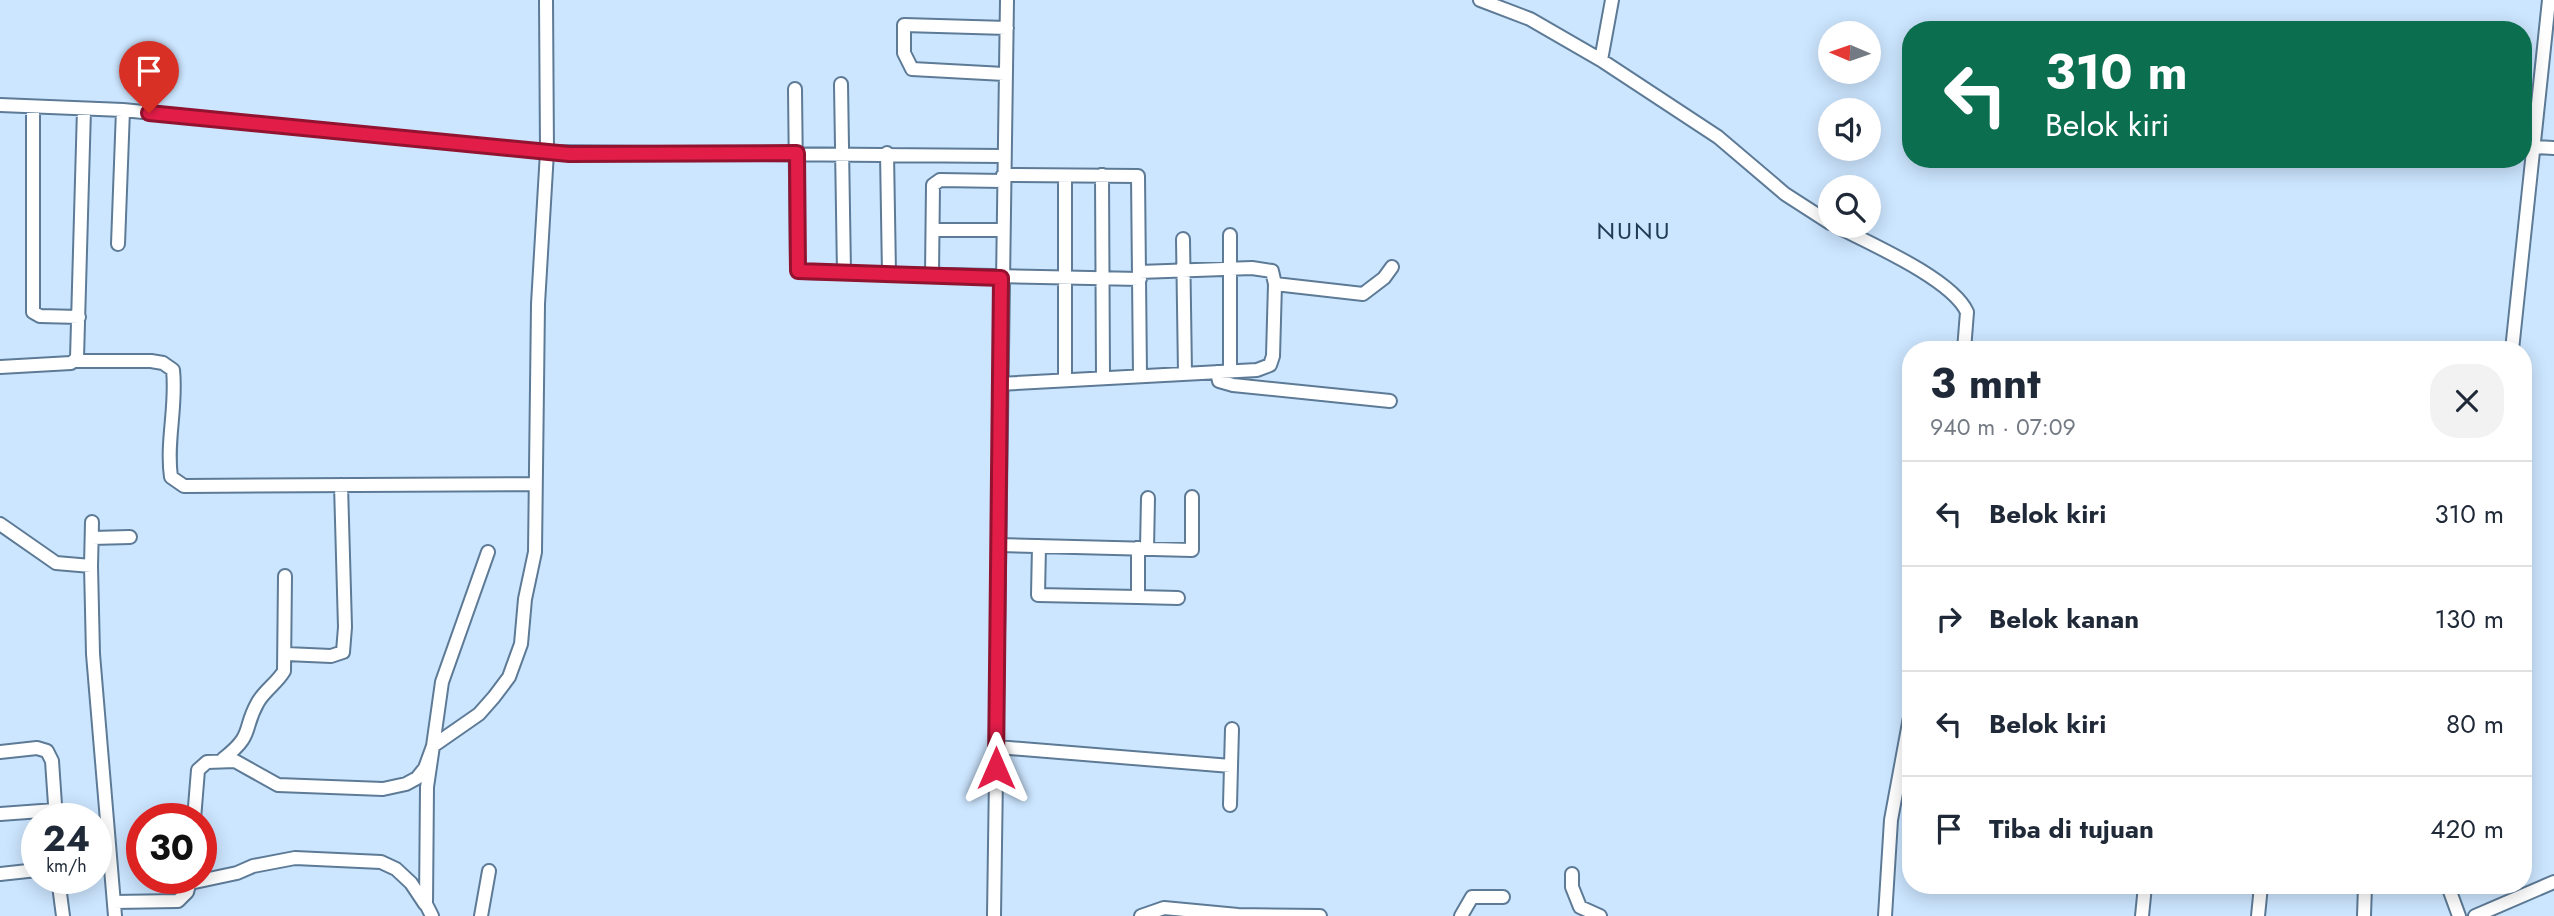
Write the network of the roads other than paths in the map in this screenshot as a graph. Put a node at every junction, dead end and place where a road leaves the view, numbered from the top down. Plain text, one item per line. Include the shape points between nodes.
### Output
1 (546, 0) edge
2 (1007, 0) edge
3 (1479, 0) edge
4 (1612, 0) edge
5 (2549, 0) edge
6 (2550, 21) edge
7 (1007, 28) junction
8 (1601, 60) junction
9 (1004, 74) junction
10 (841, 84) dead end
11 (795, 89) dead end
12 (0, 105) edge
13 (33, 107) junction
14 (84, 109) junction
15 (123, 110) junction
16 (2533, 148) junction
17 (2554, 149) edge
18 (547, 152) junction
19 (797, 153) junction
20 (887, 153) junction
21 (843, 155) junction
22 (1003, 156) junction
23 (2532, 158) edge
24 (2531, 168) edge
25 (1102, 175) junction
26 (1065, 176) junction
27 (1003, 178) junction
28 (1818, 215) edge
29 (934, 230) junction
30 (1002, 230) junction
31 (1230, 235) dead end
32 (1859, 238) edge
33 (1183, 239) dead end
34 (118, 244) dead end
35 (1392, 267) dead end
36 (1229, 268) junction
37 (1183, 271) junction
38 (844, 273) junction
39 (889, 274) junction
40 (932, 275) junction
41 (1140, 275) junction
42 (1001, 278) junction
43 (1064, 278) junction
44 (1101, 279) junction
45 (1275, 284) junction
46 (79, 317) junction
47 (1965, 341) edge
48 (2513, 341) edge
49 (74, 361) junction
50 (0, 367) edge
51 (1224, 371) junction
52 (1185, 373) junction
53 (1140, 376) junction
54 (1103, 379) junction
55 (1065, 380) junction
56 (999, 384) junction
57 (1390, 401) dead end
58 (535, 484) junction
59 (341, 485) junction
60 (1192, 497) dead end
61 (1149, 498) dead end
62 (92, 522) dead end
63 (0, 524) edge
64 (130, 537) dead end
65 (92, 538) junction
66 (998, 545) junction
67 (1039, 546) junction
68 (1142, 548) junction
69 (488, 552) dead end
70 (91, 566) junction
71 (285, 576) dead end
72 (1138, 597) junction
73 (1178, 598) dead end
74 (286, 654) junction
75 (1232, 729) dead end
76 (433, 746) junction
77 (997, 747) junction
78 (0, 751) edge
79 (223, 760) junction
80 (1902, 761) edge
81 (1231, 766) junction
82 (54, 803) edge
83 (195, 803) edge
84 (1230, 805) dead end
85 (0, 814) edge
86 (21, 814) edge
87 (489, 871) dead end
88 (21, 872) edge
89 (0, 874) edge
90 (1572, 874) dead end
91 (217, 875) edge
92 (2554, 882) edge
93 (2532, 891) edge
94 (60, 894) edge
95 (185, 894) edge
96 (2145, 894) edge
97 (2260, 894) edge
98 (2365, 894) edge
99 (2451, 894) edge
100 (2526, 894) edge
101 (1503, 897) dead end
102 (426, 904) junction
103 (115, 909) edge
104 (63, 916) edge
105 (432, 916) edge
106 (481, 916) edge
107 (994, 916) edge
108 (1141, 916) edge
109 (1320, 916) edge
110 (1461, 916) edge
111 (1600, 916) edge
112 (1885, 916) edge
113 (2142, 916) edge
114 (2258, 916) edge
115 (2364, 916) edge
116 (2459, 916) edge
117 (2475, 916) edge

1 - 18 street
2 - 7 street
3 - 8 street via 1530,19
4 - 8 street
5 - 6 street
6 - 16 street
7 - 9 street
7 - 9 street via 904,25 904,53 912,69
8 - 28 street via 1718,137 1785,194
9 - 22 street
10 - 21 street
11 - 19 street
12 - 13 street
13 - 14 street
13 - 46 street via 33,312
14 - 15 street
14 - 46 street
15 - 18 street
15 - 34 street
16 - 17 street
16 - 23 street
18 - 19 street
18 - 58 street via 538,304
19 - 21 street
19 - 38 street via 797,270
20 - 21 street
20 - 22 street
20 - 39 street
21 - 38 street
22 - 27 street
24 - 48 street
25 - 26 street
25 - 41 street via 1135,174 1139,179
25 - 44 street
26 - 27 street
26 - 43 street
27 - 29 street via 936,182
27 - 30 street
29 - 30 street
29 - 40 street
30 - 42 street
31 - 36 street
32 - 47 street via 1908,263 1958,300 1967,312
33 - 37 street
35 - 45 street via 1363,294
36 - 37 street
36 - 45 street via 1268,268
36 - 51 street
37 - 41 street
37 - 52 street
38 - 39 street
39 - 40 street
40 - 42 street
41 - 44 street
41 - 53 street
42 - 43 street
42 - 56 street
43 - 44 street
43 - 55 street
44 - 54 street
45 - 51 street via 1272,361 1265,369
46 - 49 street
49 - 50 street
49 - 59 street via 151,361 173,370 169,460 171,477 184,486
51 - 52 street
51 - 57 street via 1219,381 1233,385
52 - 53 street
53 - 54 street
54 - 55 street
55 - 56 street
56 - 66 street
58 - 59 street
58 - 76 street via 535,552 517,661 479,714
59 - 74 street via 343,652 331,656
60 - 68 street via 1192,550
61 - 68 street
62 - 65 street
63 - 70 street via 56,563
64 - 65 street
65 - 70 street
66 - 67 street
66 - 77 street
67 - 68 street
67 - 72 street via 1038,595
68 - 72 street
69 - 76 street via 442,682
70 - 103 street via 93,654
71 - 74 street
72 - 73 street
74 - 79 street via 284,671 259,699 240,747
75 - 81 street
76 - 79 street via 417,778 383,789 278,785 235,761
76 - 102 street via 427,787
77 - 81 street
77 - 107 street
78 - 82 street via 47,751 52,761
79 - 83 street via 207,762 198,770
80 - 112 street via 1891,820
81 - 84 street
85 - 86 street
87 - 106 street
88 - 89 street
90 - 111 street via 1580,907
91 - 102 street via 295,858 381,862 411,883
92 - 93 street
94 - 104 street
95 - 103 street via 170,903
96 - 113 street
97 - 114 street
98 - 115 street
99 - 116 street
100 - 117 street
101 - 110 street via 1472,897
102 - 105 street
108 - 109 street via 1164,908

